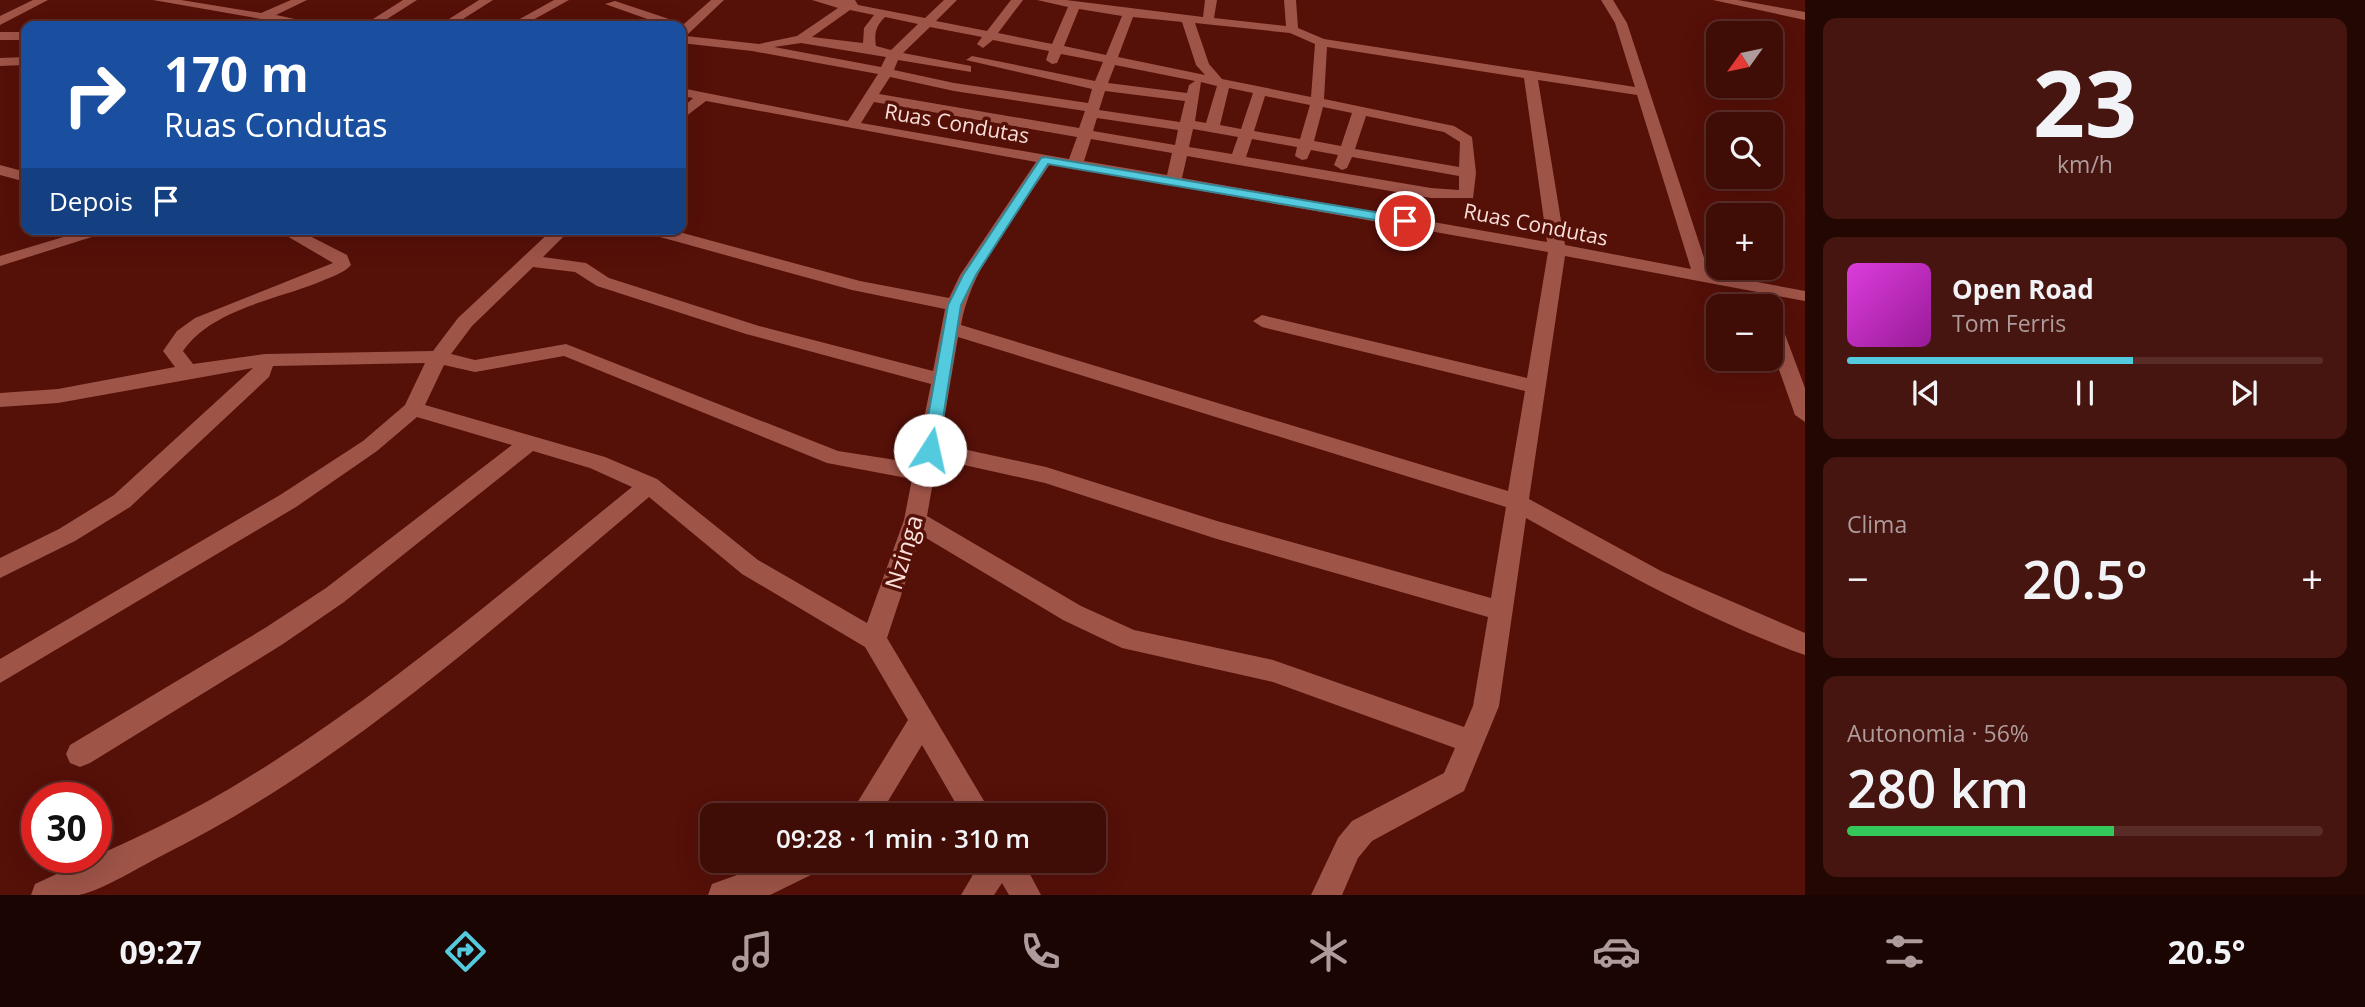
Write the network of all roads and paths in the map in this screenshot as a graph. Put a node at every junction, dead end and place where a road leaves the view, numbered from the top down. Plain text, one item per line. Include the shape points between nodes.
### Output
1 (42, 0) edge
2 (159, 0) edge
3 (301, 0) edge
4 (411, 0) edge
5 (487, 0) edge
6 (563, 0) edge
7 (718, 0) edge
8 (818, 0) edge
9 (951, 0) edge
10 (1017, 0) edge
11 (1043, 0) edge
12 (1211, 0) edge
13 (1290, 0) edge
14 (1607, 0) edge
15 (1719, 0) edge
16 (853, 3) edge
17 (611, 5) dead end
18 (1075, 5) junction
19 (883, 13) junction
20 (1129, 13) junction
21 (261, 16) junction
22 (1805, 16) edge
23 (0, 21) edge
24 (292, 21) edge
25 (376, 21) edge
26 (452, 21) edge
27 (523, 21) edge
28 (654, 21) edge
29 (1208, 21) junction
30 (926, 22) junction
31 (1188, 22) junction
32 (686, 27) edge
33 (1292, 30) junction
34 (686, 32) edge
35 (990, 35) junction
36 (0, 36) edge
37 (21, 36) edge
38 (801, 39) junction
39 (1321, 42) junction
40 (752, 47) junction
41 (870, 48) junction
42 (1058, 49) junction
43 (893, 55) junction
44 (1112, 58) junction
45 (21, 61) edge
46 (0, 62) edge
47 (969, 64) junction
48 (886, 72) junction
49 (1530, 73) junction
50 (1043, 75) junction
51 (1198, 77) junction
52 (1221, 82) junction
53 (1100, 86) junction
54 (954, 87) junction
55 (1259, 91) junction
56 (1643, 92) junction
57 (686, 93) edge
58 (704, 96) junction
59 (872, 97) junction
60 (1193, 98) junction
61 (1027, 99) junction
62 (1317, 104) junction
63 (1092, 111) junction
64 (686, 112) edge
65 (1360, 112) junction
66 (929, 122) junction
67 (852, 126) junction
68 (1186, 126) junction
69 (1212, 129) junction
70 (1085, 132) junction
71 (1246, 134) junction
72 (1004, 136) junction
73 (1304, 144) junction
74 (1181, 150) junction
75 (1344, 152) junction
76 (1045, 160) junction
77 (1238, 160) junction
78 (1075, 165) junction
79 (0, 170) edge
80 (1298, 171) junction
81 (1468, 173) junction
82 (21, 176) edge
83 (1340, 178) junction
84 (1173, 182) junction
85 (1431, 193) junction
86 (1290, 202) junction
87 (1430, 225) junction
88 (89, 235) edge
89 (295, 235) edge
90 (557, 235) edge
91 (670, 235) edge
92 (1557, 250) junction
93 (0, 261) edge
94 (530, 261) junction
95 (1702, 277) junction
96 (1759, 288) junction
97 (1761, 294) edge
98 (1805, 296) edge
99 (955, 305) junction
100 (1262, 321) dead end
101 (951, 328) junction
102 (1783, 354) edge
103 (438, 357) junction
104 (265, 360) junction
105 (189, 372) junction
106 (942, 380) junction
107 (1536, 387) junction
108 (8, 399) edge
109 (413, 409) junction
110 (0, 413) edge
111 (1805, 415) edge
112 (531, 441) junction
113 (930, 450) junction
114 (925, 473) junction
115 (649, 485) junction
116 (1516, 502) junction
117 (915, 520) junction
118 (0, 569) edge
119 (1501, 611) junction
120 (874, 639) junction
121 (1805, 643) edge
122 (0, 672) edge
123 (922, 720) junction
124 (1472, 742) junction
125 (80, 754) dead end
126 (871, 803) edge
127 (971, 803) edge
128 (783, 873) edge
129 (991, 873) edge
130 (1013, 873) edge
131 (46, 895) edge
132 (723, 895) edge
133 (976, 895) edge
134 (1027, 895) edge
135 (1326, 895) edge

1 - 23 street
2 - 21 street
3 - 21 street
4 - 25 street
5 - 26 street
6 - 27 street
7 - 32 street
8 - 16 street
9 - 30 street
10 - 35 street
11 - 18 street
12 - 29 street
13 - 33 street
14 - 56 street via 1621,23
15 - 22 street
16 - 19 street
16 - 38 street
17 - 28 street
18 - 20 street
18 - 42 street
19 - 30 street
19 - 41 street via 871,24
20 - 31 street
20 - 44 street
21 - 24 street
29 - 31 street
29 - 33 street
30 - 35 street
30 - 43 street
31 - 52 street via 1203,65
33 - 39 street
34 - 40 street
35 - 42 street
35 - 47 street
36 - 37 street
38 - 40 street
38 - 41 street
39 - 49 street
39 - 62 street
40 - 48 street
41 - 43 street
42 - 44 street
42 - 50 street
43 - 47 street
43 - 48 street
44 - 51 street
44 - 53 street
45 - 46 street
47 - 50 street
47 - 54 street
48 - 54 street
48 - 59 street
49 - 56 street
49 - 92 street
50 - 53 street
50 - 61 street
51 - 52 street
51 - 60 street
52 - 55 street
52 - 69 street
53 - 60 street
53 - 63 street
54 - 61 street
54 - 66 street
55 - 62 street
55 - 71 street
56 - 95 street
57 - 58 street, Ruas Condutas
58 - 64 street
58 - 67 street, Ruas Condutas
59 - 66 street
59 - 67 street
60 - 68 street
61 - 63 street
61 - 72 street
62 - 65 street
62 - 73 street
63 - 68 street
63 - 70 street
65 - 75 street
65 - 81 street via 1459,133 1467,140
66 - 67 street, Ruas Condutas
66 - 72 street, Ruas Condutas
66 - 72 street
68 - 69 street
68 - 74 street
69 - 71 street
70 - 72 street
70 - 74 street
70 - 78 street
71 - 73 street
71 - 77 street
72 - 76 street, Ruas Condutas
73 - 75 street
73 - 80 street
74 - 77 street
74 - 84 street
75 - 81 street
75 - 83 street
76 - 78 street, Ruas Condutas
76 - 99 street, Nzinga via 969,275
77 - 80 street
78 - 84 street, Ruas Condutas
79 - 82 street
80 - 83 street
80 - 86 street
81 - 85 street via 1466,196
83 - 85 street
84 - 86 street, Ruas Condutas
85 - 87 street
86 - 87 street, Ruas Condutas
87 - 92 street, Ruas Condutas
88 - 93 street
89 - 105 street via 341,259 342,265 187,331 173,351
90 - 94 street
91 - 99 street via 858,286
92 - 95 street, Ruas Condutas
92 - 107 street
94 - 103 street via 472,313
94 - 106 street via 580,267 603,282 708,316
95 - 96 street, Ruas Condutas
96 - 97 street
96 - 98 street, Ruas Condutas
99 - 101 street, Nzinga
100 - 107 street
101 - 106 street, Nzinga
101 - 116 street
102 - 111 street
103 - 104 street
103 - 109 street
103 - 114 street via 475,366 566,350 835,458
104 - 105 street
104 - 118 street via 262,372 122,501
105 - 108 street via 71,394
106 - 113 street, Nzinga
107 - 116 street
108 - 110 street
109 - 112 street
109 - 122 street via 370,446 288,501
112 - 115 street
112 - 125 street via 325,602
113 - 114 street, Nzinga
113 - 119 street via 1046,475 1217,530
114 - 117 street, Nzinga
115 - 120 street via 750,567
115 - 131 street via 342,732 192,825
116 - 119 street
116 - 121 street via 1653,578
117 - 120 street, Nzinga
117 - 124 street via 1072,613 1131,640 1286,675
119 - 124 street via 1486,706
120 - 123 street
123 - 126 street
123 - 127 street
124 - 135 street via 1454,782 1362,831 1348,848
128 - 132 street
129 - 133 street
130 - 134 street

